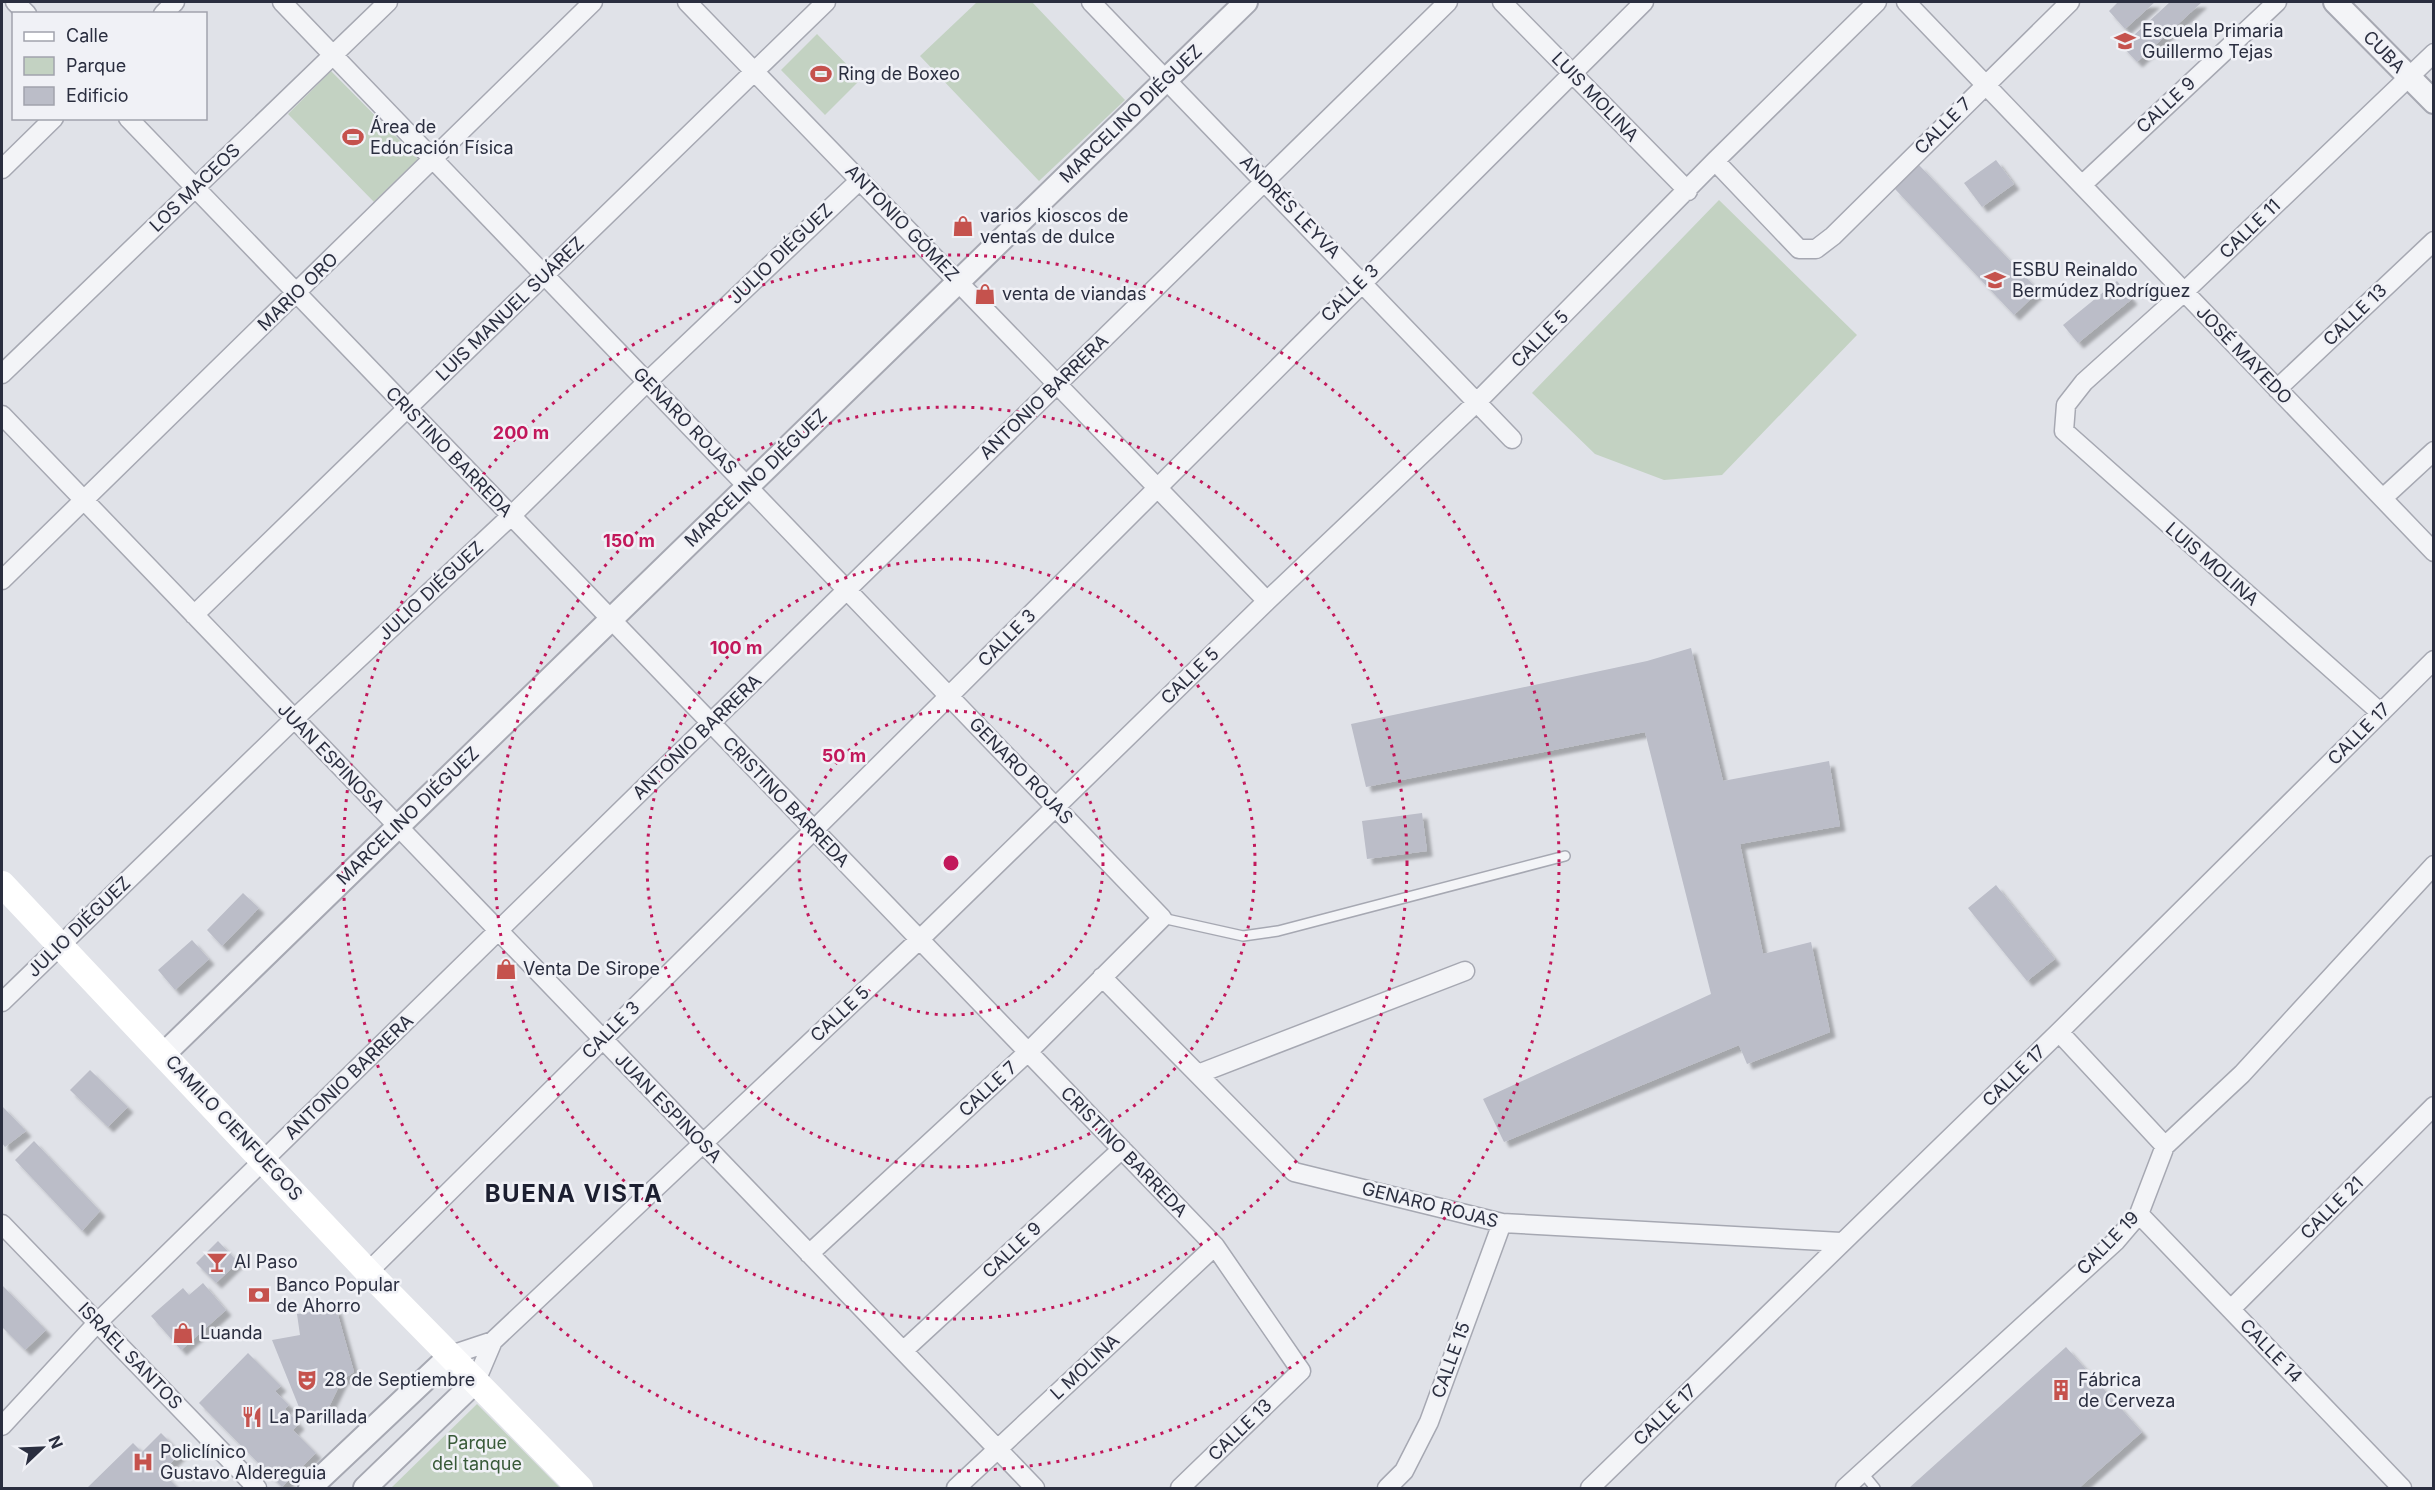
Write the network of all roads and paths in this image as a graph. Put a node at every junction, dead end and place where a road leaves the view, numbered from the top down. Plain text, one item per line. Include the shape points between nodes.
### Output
1 (282, 2) edge
2 (388, 2) edge
3 (593, 2) edge
4 (687, 2) edge
5 (826, 2) edge
6 (1091, 2) edge
7 (1246, 2) edge
8 (1448, 2) edge
9 (1502, 2) edge
10 (1644, 2) edge
11 (1877, 2) edge
12 (1906, 2) edge
13 (2070, 2) edge
14 (2277, 2) edge
15 (2335, 2) edge
16 (2433, 53) edge
17 (333, 55) junction
18 (754, 71) junction
19 (1571, 74) junction
20 (2409, 76) junction
21 (1167, 78) junction
22 (1985, 84) junction
23 (2433, 102) edge
24 (52, 120) edge
25 (130, 120) edge
26 (433, 159) junction
27 (1715, 162) junction
28 (2, 169) edge
29 (860, 180) junction
30 (1265, 181) junction
31 (2082, 185) junction
32 (195, 188) junction
33 (1688, 191) junction
34 (2433, 241) edge
35 (544, 274) junction
36 (958, 281) junction
37 (1362, 281) junction
38 (2184, 292) junction
39 (297, 294) junction
40 (2, 374) edge
41 (647, 382) junction
42 (1058, 384) junction
43 (2277, 389) junction
44 (1477, 402) junction
45 (2066, 405) joint
46 (408, 409) junction
47 (2, 415) edge
48 (1512, 439) dead end
49 (2433, 451) edge
50 (747, 486) junction
51 (1158, 486) junction
52 (2383, 498) junction
53 (84, 501) junction
54 (511, 516) junction
55 (2433, 552) edge
56 (2, 580) edge
57 (847, 590) junction
58 (1267, 601) junction
59 (194, 615) junction
60 (612, 620) junction
61 (2433, 660) edge
62 (949, 696) junction
63 (2381, 713) junction
64 (294, 719) junction
65 (711, 724) junction
66 (1055, 808) junction
67 (398, 826) junction
68 (814, 830) junction
69 (1564, 856) dead end
70 (2433, 865) edge
71 (2, 884) edge
72 (1162, 918) junction
73 (498, 931) junction
74 (919, 940) junction
75 (60, 945) junction
76 (1465, 971) dead end
77 (1102, 977) junction
78 (2, 1002) edge
79 (2059, 1032) junction
80 (602, 1039) junction
81 (1028, 1052) junction
82 (164, 1054) junction
83 (1198, 1074) junction
84 (2433, 1106) edge
85 (702, 1143) junction
86 (2165, 1146) junction
87 (1122, 1149) junction
88 (264, 1160) junction
89 (2139, 1214) junction
90 (1502, 1223) junction
91 (2, 1224) edge
92 (1841, 1242) junction
93 (1215, 1246) junction
94 (809, 1254) junction
95 (368, 1272) junction
96 (2231, 1310) junction
97 (98, 1322) junction
98 (493, 1341) junction
99 (903, 1351) junction
100 (465, 1369) junction
101 (1300, 1371) joint
102 (2, 1426) edge
103 (997, 1449) junction
104 (1862, 1472) junction
105 (257, 1488) edge
106 (310, 1488) edge
107 (365, 1488) edge
108 (579, 1488) edge
109 (956, 1488) edge
110 (1035, 1488) edge
111 (1180, 1488) edge
112 (1387, 1488) edge
113 (1590, 1488) edge
114 (1845, 1488) edge
115 (1875, 1488) edge
116 (2402, 1488) edge

1 - 17 street, GENARO ROJAS
2 - 17 street, LOS MACEOS
3 - 26 street, MARIO ORO
4 - 18 street, ANTONIO GÓMEZ
5 - 18 street, LUIS MANUEL SUÁREZ
6 - 21 street, ANDRÉS LEYVA
7 - 21 street, MARCELINO DIÉGUEZ
8 - 30 street, ANTONIO BARRERA
9 - 19 street, LUIS MOLINA
10 - 19 street, CALLE 3
11 - 27 street, CALLE 5
12 - 22 street, JOSÉ MAYEDO
13 - 22 street, CALLE 7
14 - 31 street, CALLE 9
15 - 20 street, CUBA
16 - 20 street, CALLE 11
17 - 26 street, GENARO ROJAS
17 - 32 street, LOS MACEOS
18 - 29 street, ANTONIO GÓMEZ
18 - 35 street, LUIS MANUEL SUÁREZ
19 - 33 street, LUIS MOLINA
19 - 37 street, CALLE 3
20 - 23 street, CUBA
20 - 38 street, CALLE 11
21 - 30 street, ANDRÉS LEYVA
21 - 36 street, MARCELINO DIÉGUEZ
22 - 27 street, CALLE 7 via 1816,249 1799,249
22 - 31 street, JOSÉ MAYEDO
24 - 28 street
25 - 32 street, CRISTINO BARREDA
26 - 35 street, GENARO ROJAS
26 - 39 street, MARIO ORO
27 - 33 street, CALLE 5
29 - 36 street, ANTONIO GÓMEZ
29 - 41 street, JULIO DIÉGUEZ
30 - 37 street, ANDRÉS LEYVA
30 - 42 street, ANTONIO BARRERA
31 - 38 street, JOSÉ MAYEDO
32 - 39 street, CRISTINO BARREDA
32 - 40 street, LOS MACEOS
33 - 44 street, CALLE 5
34 - 43 street, CALLE 13
35 - 41 street, GENARO ROJAS
35 - 46 street, LUIS MANUEL SUÁREZ
36 - 42 street, ANTONIO GÓMEZ
36 - 50 street, MARCELINO DIÉGUEZ
37 - 44 street, ANDRÉS LEYVA
37 - 51 street, CALLE 3
38 - 43 street, JOSÉ MAYEDO
38 - 45 street, CALLE 11 via 2084,382
39 - 46 street, CRISTINO BARREDA
39 - 53 street, MARIO ORO
41 - 50 street, GENARO ROJAS
41 - 54 street, JULIO DIÉGUEZ
42 - 51 street, ANTONIO GÓMEZ
42 - 57 street, ANTONIO BARRERA
43 - 52 street, JOSÉ MAYEDO
44 - 48 street, ANDRÉS LEYVA
44 - 58 street, CALLE 5
45 - 63 street, LUIS MOLINA via 2064,431
46 - 54 street, CRISTINO BARREDA
46 - 59 street, LUIS MANUEL SUÁREZ
47 - 53 street, JUAN ESPINOSA
49 - 52 street
50 - 57 street, GENARO ROJAS
50 - 60 street, MARCELINO DIÉGUEZ
51 - 58 street, ANTONIO GÓMEZ
51 - 62 street, CALLE 3
52 - 55 street, JOSÉ MAYEDO
53 - 56 street, MARIO ORO
53 - 59 street, JUAN ESPINOSA
54 - 60 street, CRISTINO BARREDA
54 - 64 street, JULIO DIÉGUEZ
57 - 62 street, GENARO ROJAS
57 - 65 street, ANTONIO BARRERA
58 - 66 street, CALLE 5
59 - 64 street, JUAN ESPINOSA
60 - 65 street, CRISTINO BARREDA
60 - 67 street, MARCELINO DIÉGUEZ
61 - 63 street, CALLE 17
62 - 66 street, GENARO ROJAS
62 - 68 street, CALLE 3
63 - 79 street, CALLE 17
64 - 67 street, JUAN ESPINOSA
64 - 75 street, JULIO DIÉGUEZ
65 - 68 street, CRISTINO BARREDA
65 - 73 street, ANTONIO BARRERA
66 - 72 street, GENARO ROJAS
66 - 74 street, CALLE 5
67 - 73 street, JUAN ESPINOSA
67 - 82 street, MARCELINO DIÉGUEZ
68 - 74 street, CRISTINO BARREDA
68 - 80 street, CALLE 3
69 - 72 lane via 1278,931 1243,936
70 - 86 street, CALLE 19 via 2242,1074
71 - 75 main road, CAMILO CIENFUEGOS
72 - 77 street, CALLE 7
73 - 80 street, JUAN ESPINOSA
73 - 88 street, ANTONIO BARRERA
74 - 81 street, CRISTINO BARREDA
74 - 85 street, CALLE 5
75 - 78 street, JULIO DIÉGUEZ
75 - 82 main road, CAMILO CIENFUEGOS
76 - 83 street
77 - 81 street, CALLE 7
77 - 83 street, GENARO ROJAS
79 - 86 street
79 - 92 street, CALLE 17
80 - 85 street, JUAN ESPINOSA
80 - 95 street, CALLE 3
81 - 87 street, CRISTINO BARREDA
81 - 94 street, CALLE 7
82 - 88 main road, CAMILO CIENFUEGOS
83 - 90 street, GENARO ROJAS via 1294,1172
84 - 96 street, CALLE 21
85 - 94 street, JUAN ESPINOSA
85 - 98 street, CALLE 5
86 - 89 street, CALLE 19
87 - 93 street, CRISTINO BARREDA
87 - 99 street, CALLE 9
88 - 95 main road, CAMILO CIENFUEGOS
88 - 97 street, ANTONIO BARRERA
89 - 96 street, CALLE 14
89 - 104 street, CALLE 19 via 2116,1240
90 - 92 street, GENARO ROJAS
90 - 112 street, CALLE 15 via 1429,1422 1404,1471
91 - 97 street, ISRAEL SANTOS
92 - 113 street, CALLE 17
93 - 101 street, CRISTINO BARREDA
93 - 103 street, L MOLINA
94 - 99 street, JUAN ESPINOSA
95 - 100 main road, CAMILO CIENFUEGOS
96 - 116 street, CALLE 14
97 - 102 street, ANTONIO BARRERA
97 - 105 street, ISRAEL SANTOS
98 - 100 street, CALLE 5
98 - 100 street, CALLE 5
99 - 103 street, JUAN ESPINOSA
100 - 106 street
100 - 107 street
100 - 108 main road, CAMILO CIENFUEGOS
101 - 111 street, CALLE 13
103 - 109 street, L MOLINA
103 - 110 street, JUAN ESPINOSA
104 - 114 street, CALLE 19
104 - 115 lane

